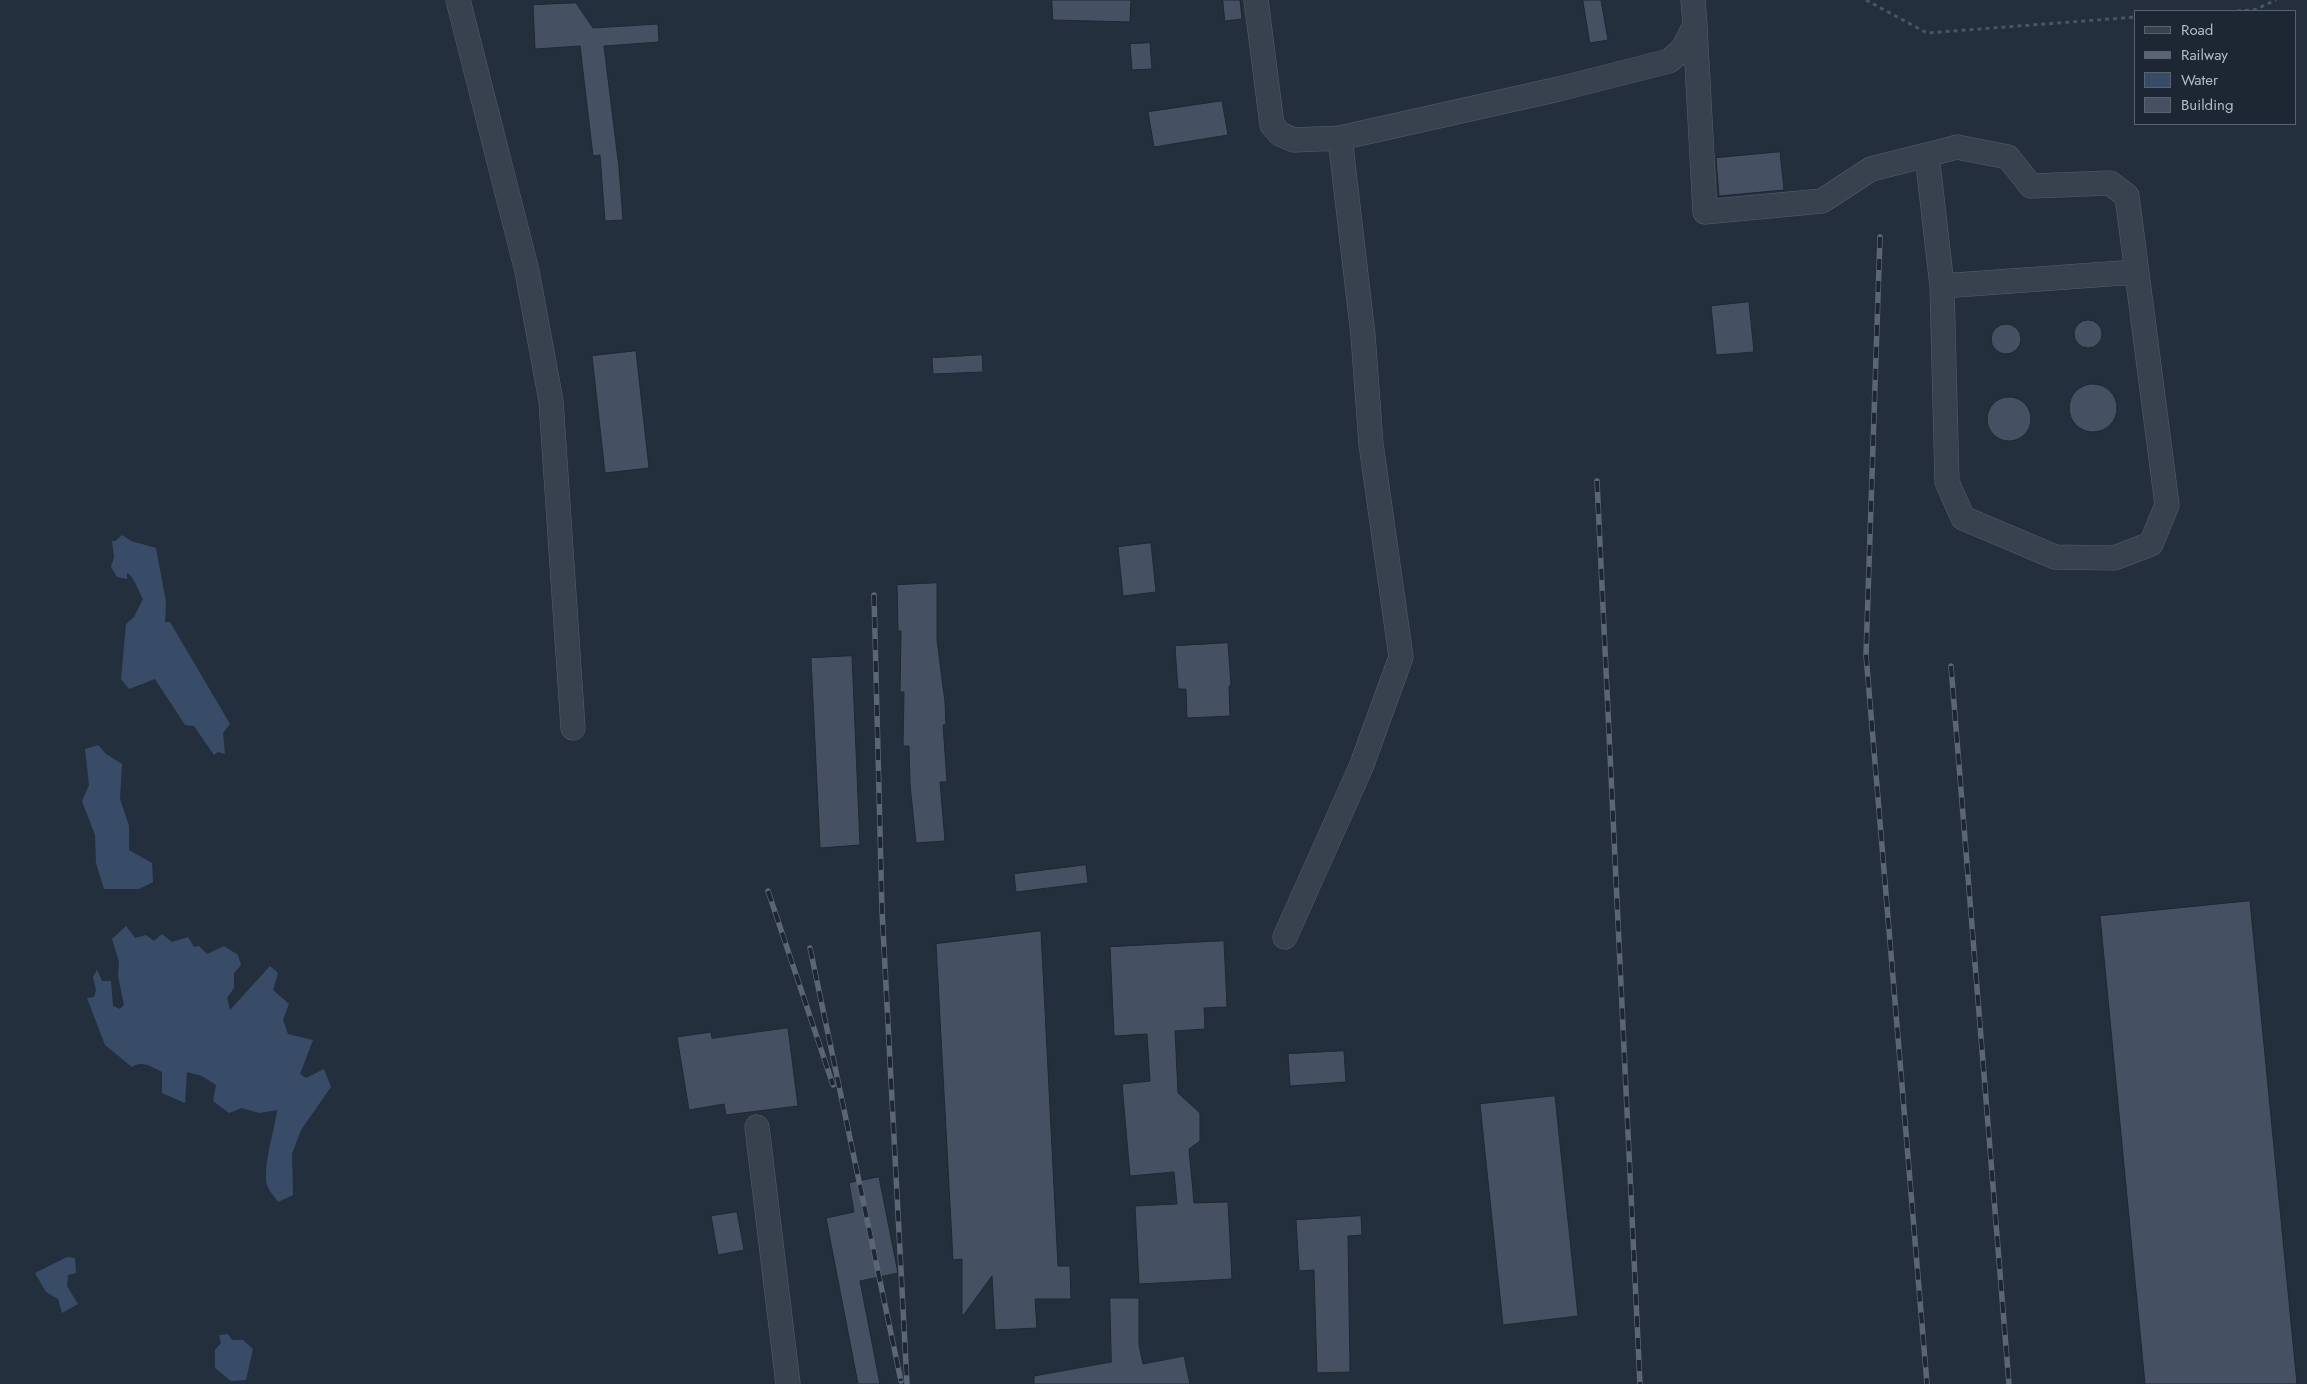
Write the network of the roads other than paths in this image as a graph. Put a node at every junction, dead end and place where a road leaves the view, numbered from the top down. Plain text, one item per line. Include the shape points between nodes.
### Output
1 (458, 0) edge
2 (1256, 0) edge
3 (1694, 0) edge
4 (1695, 26) junction
5 (1340, 138) junction
6 (1927, 155) junction
7 (2136, 272) junction
8 (1942, 286) junction
9 (573, 728) dead end
10 (1285, 937) dead end
11 (756, 1127) dead end
12 (788, 1384) edge

1 - 9 street via 527,271 551,401
2 - 5 street via 1272,125 1280,134 1294,140
3 - 4 street
4 - 5 street via 1683,50 1668,62
4 - 6 street via 1705,212 1822,201 1871,169
5 - 10 street via 1363,335 1371,444 1401,657 1360,767
6 - 7 street via 1957,147 2008,156 2031,186 2110,184 2126,196
6 - 8 street
7 - 8 street
7 - 8 street via 2167,505 2150,544 2114,558 2055,556 1963,518 1947,482
11 - 12 street

